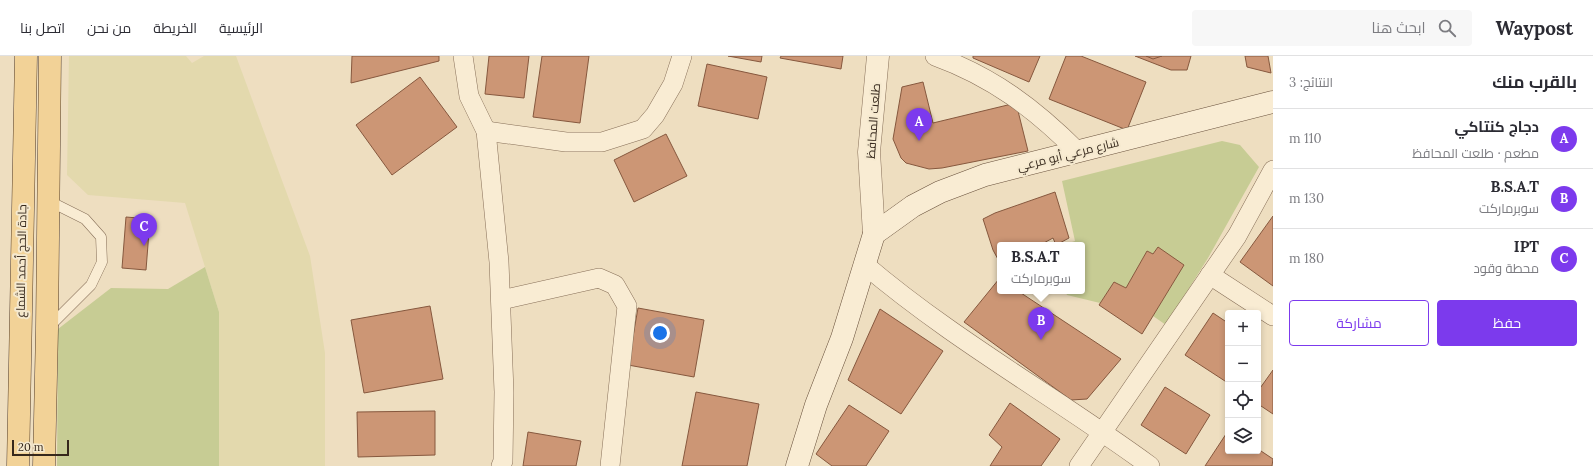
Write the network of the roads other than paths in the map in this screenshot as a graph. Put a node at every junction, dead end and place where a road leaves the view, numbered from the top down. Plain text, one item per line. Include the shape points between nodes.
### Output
1 (26, 56) edge
2 (50, 56) edge
3 (463, 56) edge
4 (682, 56) edge
5 (878, 56) edge
6 (935, 56) edge
7 (1271, 104) edge
8 (486, 131) junction
9 (1078, 152) junction
10 (1273, 170) edge
11 (49, 201) junction
12 (874, 234) junction
13 (864, 264) junction
14 (1210, 275) junction
15 (501, 300) junction
16 (1273, 316) edge
17 (47, 328) junction
18 (1103, 432) junction
19 (18, 466) edge
20 (44, 466) edge
21 (501, 466) edge
22 (610, 466) edge
23 (797, 466) edge
24 (1079, 466) edge
25 (1150, 466) edge

1 - 19 main road, جادة الحج أحمد الشماع
2 - 11 main road
3 - 8 street via 469,96
4 - 8 street via 673,84 655,115 643,129 602,142 566,142
5 - 12 main road, طلعت المحافظ via 869,152
6 - 9 street via 983,77 1017,98 1048,122
7 - 9 main road, شارع مرعي أبو مرعي
8 - 15 street via 500,262
9 - 12 main road, شارع مرعي أبو مرعي via 985,175 940,192 913,206
10 - 14 street via 1237,236
11 - 17 main road
11 - 17 lane via 85,220 100,237 102,262 91,285
12 - 13 main road
13 - 18 street via 900,294 984,354
13 - 23 main road via 842,338 816,405
14 - 16 street
14 - 18 street
15 - 21 street via 504,392
15 - 22 street via 599,278 615,285 627,306
17 - 20 main road
18 - 24 street
18 - 25 street

